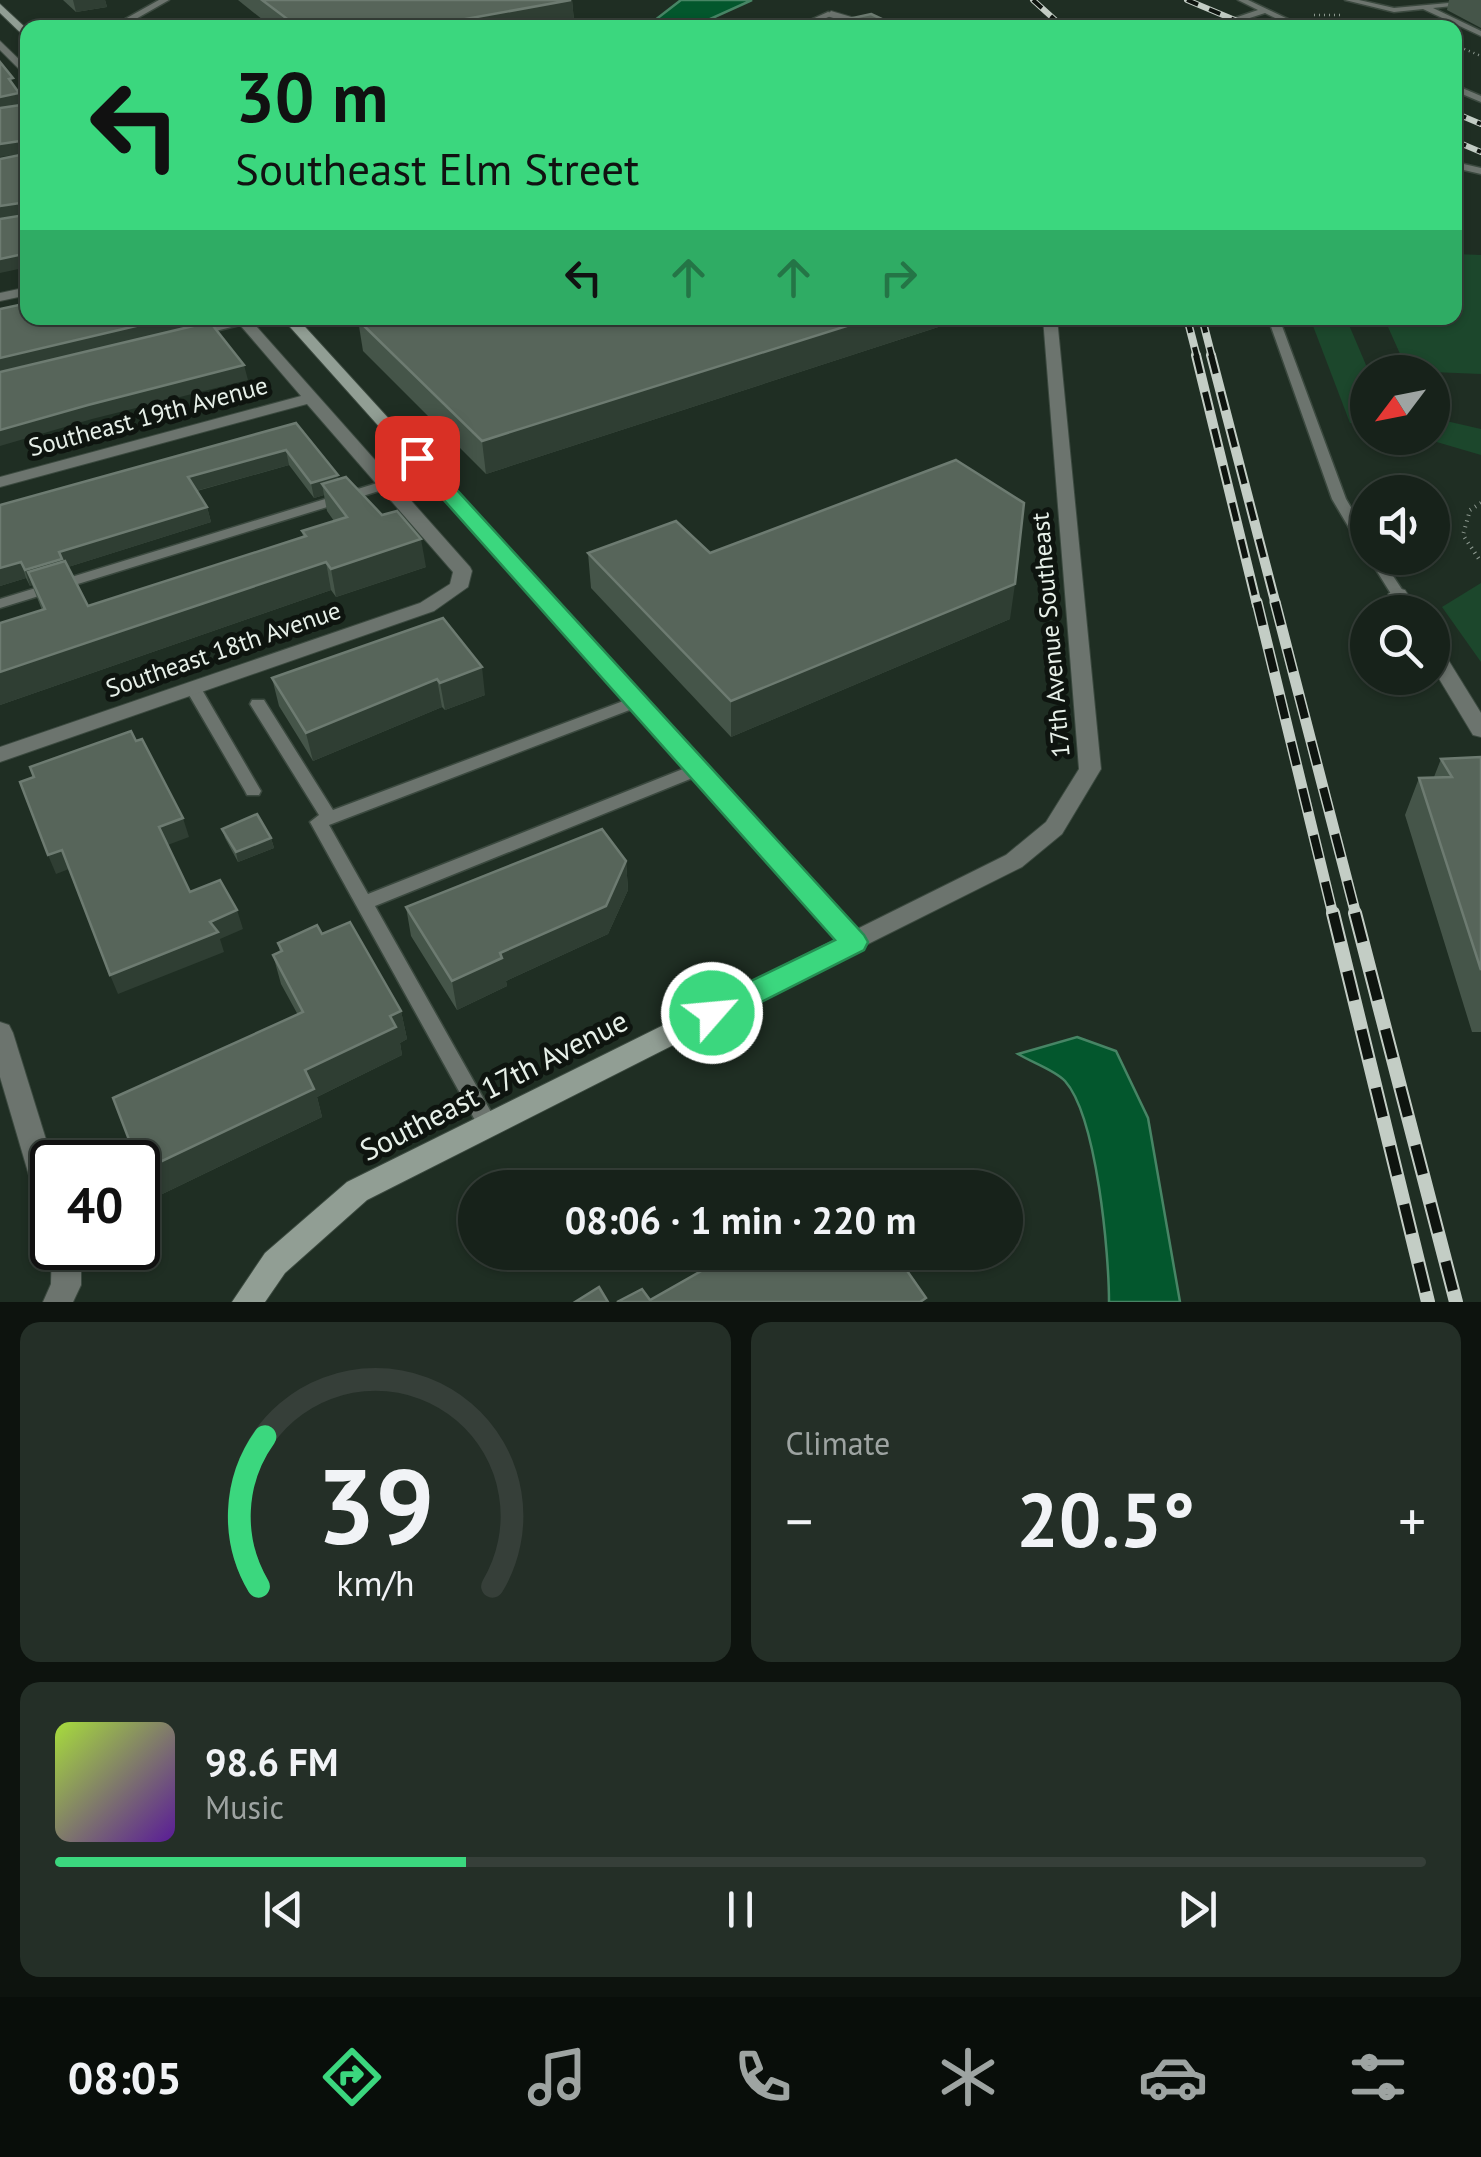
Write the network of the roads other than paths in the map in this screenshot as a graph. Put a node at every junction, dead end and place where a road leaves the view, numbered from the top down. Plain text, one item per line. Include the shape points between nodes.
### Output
1 (164, 0) edge
2 (1242, 0) edge
3 (1349, 0) edge
4 (1481, 1) edge
5 (142, 3) edge
6 (0, 7) edge
7 (1424, 7) junction
8 (1264, 12) junction
9 (832, 14) joint
10 (122, 20) edge
11 (817, 20) edge
12 (852, 20) edge
13 (1236, 20) edge
14 (1284, 20) edge
15 (1451, 20) edge
16 (20, 28) edge
17 (0, 44) edge
18 (20, 66) edge
19 (222, 325) edge
20 (247, 325) edge
21 (295, 325) edge
22 (1051, 325) edge
23 (1276, 325) edge
24 (188, 335) edge
25 (310, 398) junction
26 (0, 482) edge
27 (387, 484) junction
28 (1350, 519) edge
29 (1385, 575) edge
30 (1398, 594) edge
31 (0, 604) edge
32 (1450, 679) edge
33 (193, 688) junction
34 (634, 702) junction
35 (258, 704) dead end
36 (1481, 730) edge
37 (0, 756) edge
38 (699, 769) junction
39 (253, 791) dead end
40 (328, 818) junction
41 (364, 902) junction
42 (854, 942) junction
43 (0, 1033) edge
44 (488, 1125) junction
45 (32, 1140) edge
46 (66, 1270) edge
47 (58, 1302) edge
48 (247, 1302) edge

1 - 5 lane
2 - 8 lane
3 - 7 lane via 1394,10
4 - 7 lane
5 - 10 lane
6 - 16 street
7 - 15 lane
8 - 13 lane
8 - 14 lane
9 - 11 lane
9 - 12 street
17 - 18 street
19 - 24 lane
20 - 25 street
21 - 34 street
22 - 42 street, 17th Avenue Southeast via 1090,768 1054,828 1014,861
23 - 28 lane
25 - 26 street, Southeast 19th Avenue
25 - 27 street
27 - 31 lane
27 - 33 street, Southeast 18th Avenue via 462,571 459,586 426,607
29 - 30 lane
32 - 36 street
33 - 37 street, Southeast 18th Avenue
33 - 39 lane
34 - 38 street
34 - 40 lane
35 - 40 lane
38 - 41 lane
38 - 42 street
40 - 41 lane via 319,822
41 - 44 lane
42 - 44 street, Southeast 17th Avenue
43 - 45 street
44 - 48 street, Southeast 17th Avenue via 357,1191 275,1262
46 - 47 street

